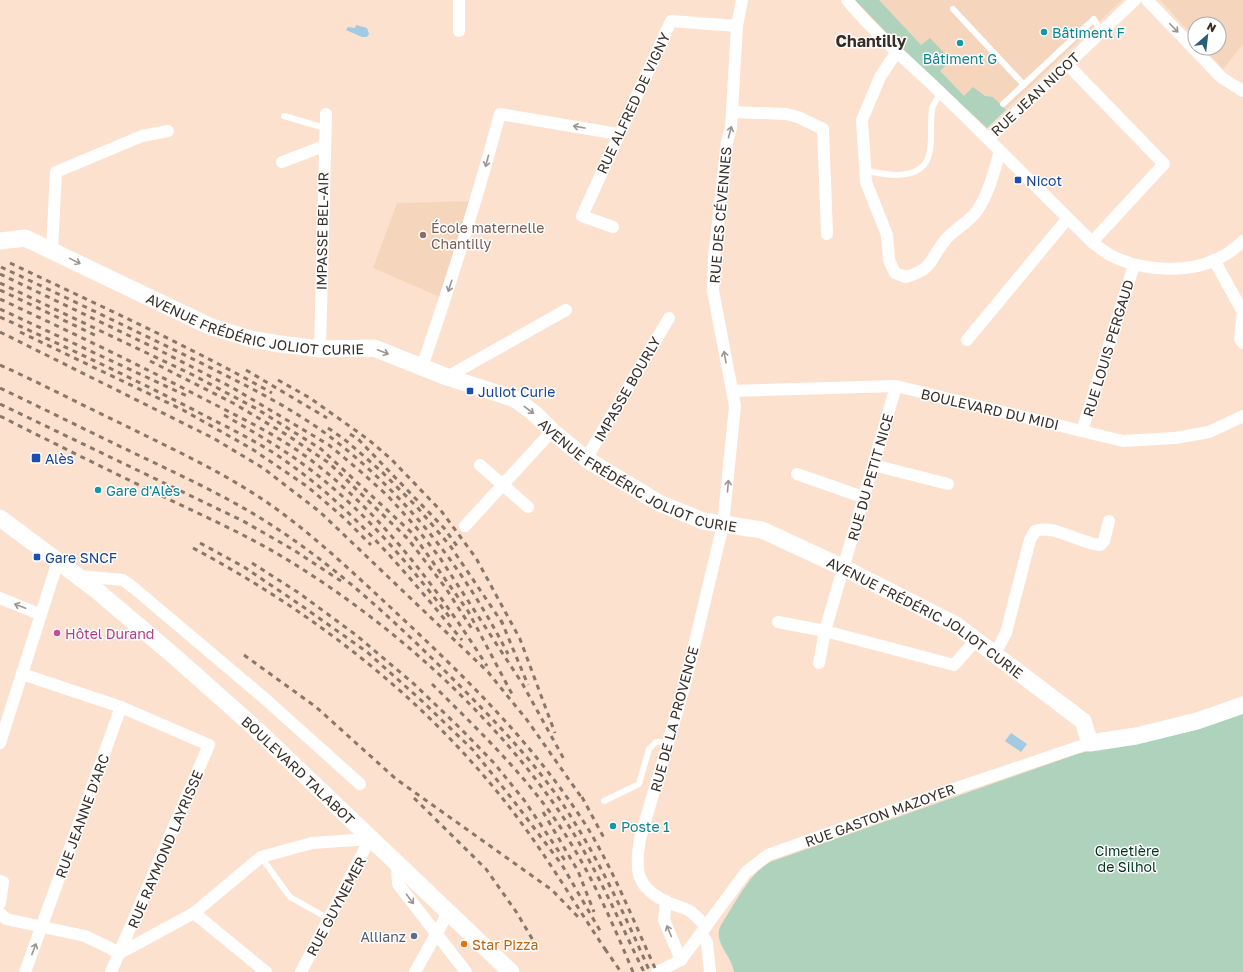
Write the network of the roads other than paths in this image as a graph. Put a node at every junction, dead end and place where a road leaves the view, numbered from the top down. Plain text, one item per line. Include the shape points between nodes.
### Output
1 (459, 0) edge
2 (742, 0) edge
3 (847, 0) edge
4 (1135, 0) edge
5 (1147, 0) edge
6 (953, 9) dead end
7 (737, 26) junction
8 (459, 31) dead end
9 (1101, 32) junction
10 (896, 53) junction
11 (1067, 64) junction
12 (1024, 85) junction
13 (1243, 91) edge
14 (941, 93) junction
15 (1003, 104) dead end
16 (733, 112) junction
17 (326, 114) dead end
18 (284, 116) dead end
19 (325, 128) junction
20 (168, 131) dead end
21 (618, 134) junction
22 (988, 139) junction
23 (324, 146) junction
24 (1000, 151) junction
25 (282, 162) dead end
26 (865, 171) junction
27 (1068, 218) junction
28 (613, 227) dead end
29 (827, 234) dead end
30 (0, 241) edge
31 (1243, 241) edge
32 (1092, 242) junction
33 (52, 250) junction
34 (1214, 260) junction
35 (1134, 265) junction
36 (566, 310) dead end
37 (669, 318) dead end
38 (968, 340) dead end
39 (1243, 343) edge
40 (320, 348) junction
41 (422, 367) junction
42 (447, 377) junction
43 (896, 386) junction
44 (732, 390) junction
45 (1243, 416) edge
46 (552, 431) junction
47 (1082, 431) junction
48 (586, 459) junction
49 (873, 464) junction
50 (480, 465) dead end
51 (798, 474) dead end
52 (948, 484) dead end
53 (502, 485) junction
54 (863, 497) junction
55 (528, 507) dead end
56 (0, 518) edge
57 (1110, 521) dead end
58 (724, 525) junction
59 (464, 526) dead end
60 (58, 560) junction
61 (844, 568) junction
62 (79, 576) junction
63 (0, 598) edge
64 (40, 614) junction
65 (778, 622) dead end
66 (825, 631) junction
67 (976, 640) junction
68 (995, 654) junction
69 (819, 663) dead end
70 (22, 674) junction
71 (1243, 705) edge
72 (121, 706) junction
73 (1, 736) edge
74 (668, 742) junction
75 (1090, 743) junction
76 (360, 784) dead end
77 (604, 801) dead end
78 (370, 839) junction
79 (261, 857) junction
80 (397, 864) junction
81 (0, 881) edge
82 (666, 902) junction
83 (0, 903) edge
84 (0, 913) edge
85 (194, 913) junction
86 (448, 913) junction
87 (329, 919) junction
88 (43, 926) junction
89 (704, 930) junction
90 (436, 934) junction
91 (120, 953) junction
92 (681, 960) junction
93 (25, 972) edge
94 (111, 972) edge
95 (266, 972) edge
96 (301, 972) edge
97 (415, 972) edge
98 (466, 972) edge
99 (511, 972) edge
100 (657, 972) edge
101 (710, 972) edge

1 - 8 street
2 - 7 street, RUE DES CÉVENNES
3 - 10 street
4 - 9 street, RUE JEAN NICOT
5 -> 13 street via 1222,78
6 - 12 lane
7 - 16 street, RUE DES CÉVENNES
7 - 21 street, RUE ALFRED DE VIGNY via 671,21
9 - 11 street, RUE JEAN NICOT
9 - 12 lane via 1094,19
10 - 14 street
10 - 26 street via 880,77 862,120
11 - 22 street, RUE JEAN NICOT
11 - 32 street via 1164,164
12 - 15 lane
14 - 22 street
14 - 26 lane via 932,107 931,149 926,164 918,171 896,175
16 - 29 street via 786,114 823,129
44 -> 16 street, RUE DES CÉVENNES via 713,291 719,202
17 - 19 street, IMPASSE BEL-AIR
18 - 19 lane
19 - 23 street, IMPASSE BEL-AIR
20 - 33 street via 142,136 56,172
21 - 28 street, RUE ALFRED DE VIGNY via 582,216
21 -> 41 street via 500,114 451,285
22 - 24 street
23 - 25 street
23 - 40 street, IMPASSE BEL-AIR
24 - 26 street via 990,186 976,212 946,238 929,266 918,274 906,278 896,272 889,260 887,235 866,182
24 - 27 street
27 - 32 street
27 - 38 street
30 - 33 street, AVENUE FRÉDÉRIC JOLIOT CURIE via 25,238
31 - 34 street via 1224,256
32 - 35 street via 1111,256
33 -> 40 street, AVENUE FRÉDÉRIC JOLIOT CURIE via 209,326 251,339
34 - 35 street via 1191,267 1172,269
34 - 39 street via 1242,312 1240,339
35 - 47 street, RUE LOUIS PERGAUD
36 - 42 street
37 - 48 street, IMPASSE BOURLY
40 -> 41 street, AVENUE FRÉDÉRIC JOLIOT CURIE via 374,348
41 - 42 street, AVENUE FRÉDÉRIC JOLIOT CURIE
42 -> 46 street, AVENUE FRÉDÉRIC JOLIOT CURIE via 515,399
43 - 44 street, BOULEVARD DU MIDI
43 - 47 street, BOULEVARD DU MIDI
43 - 49 street, RUE DU PETIT NICE
58 -> 44 street, RUE DES CÉVENNES via 735,406
45 - 47 street, BOULEVARD DU MIDI via 1208,432 1175,438 1123,441
46 - 48 street, AVENUE FRÉDÉRIC JOLIOT CURIE
46 - 53 street
48 - 58 street, AVENUE FRÉDÉRIC JOLIOT CURIE via 659,503 703,521
49 - 52 street
49 - 54 street, RUE DU PETIT NICE
50 - 53 street
51 - 54 street
53 - 55 street
53 - 59 street
54 - 61 street, RUE DU PETIT NICE
56 - 60 street, BOULEVARD TALABOT
57 - 68 street via 1104,542 1100,545 1088,544 1052,529 1042,528 1035,531 1030,540 1006,633
58 - 61 street, AVENUE FRÉDÉRIC JOLIOT CURIE via 762,530
58 - 74 street, RUE DE LA PROVENCE
60 - 62 street, BOULEVARD TALABOT
60 - 64 street
61 - 66 street, RUE DU PETIT NICE
61 - 67 street, AVENUE FRÉDÉRIC JOLIOT CURIE via 956,625
62 - 76 street via 123,580 263,697
62 - 78 street, BOULEVARD TALABOT via 255,728
64 -> 63 street
64 - 70 street
65 - 66 street
66 - 67 street via 954,665
66 - 69 street, RUE DU PETIT NICE
67 - 68 street, AVENUE FRÉDÉRIC JOLIOT CURIE
68 - 75 street, AVENUE FRÉDÉRIC JOLIOT CURIE via 1083,721
70 - 72 street
70 - 73 street
71 - 75 street via 1197,721 1136,736
72 - 88 street, RUE JEANNE D'ARC
72 - 91 street, RUE RAYMOND LAYRISSE via 209,745
74 - 77 lane via 656,742 649,749 639,784
74 - 82 street, RUE DE LA PROVENCE via 640,839 636,862 640,880
75 - 89 street, RUE GASTON MAZOYER via 768,855 746,872
78 - 79 street via 312,843
78 - 80 street, BOULEVARD TALABOT
78 - 87 street, RUE GUYNEMER
79 - 85 street
79 - 87 lane via 290,897
80 - 86 street, BOULEVARD TALABOT
80 -> 90 street via 398,884
81 - 83 street via 3,882
82 - 89 street, RUE DE LA PROVENCE via 689,911
92 -> 82 street via 664,920
84 - 88 street via 6,919
85 - 91 street
85 - 95 street
86 - 90 street
86 - 99 street, BOULEVARD TALABOT
87 - 96 street, RUE GUYNEMER
88 - 91 street via 85,936
93 -> 88 street, RUE JEANNE D'ARC
89 - 92 street, RUE GASTON MAZOYER
89 - 101 street
90 - 97 street
90 - 98 street
91 - 94 street, RUE RAYMOND LAYRISSE
92 - 100 street

